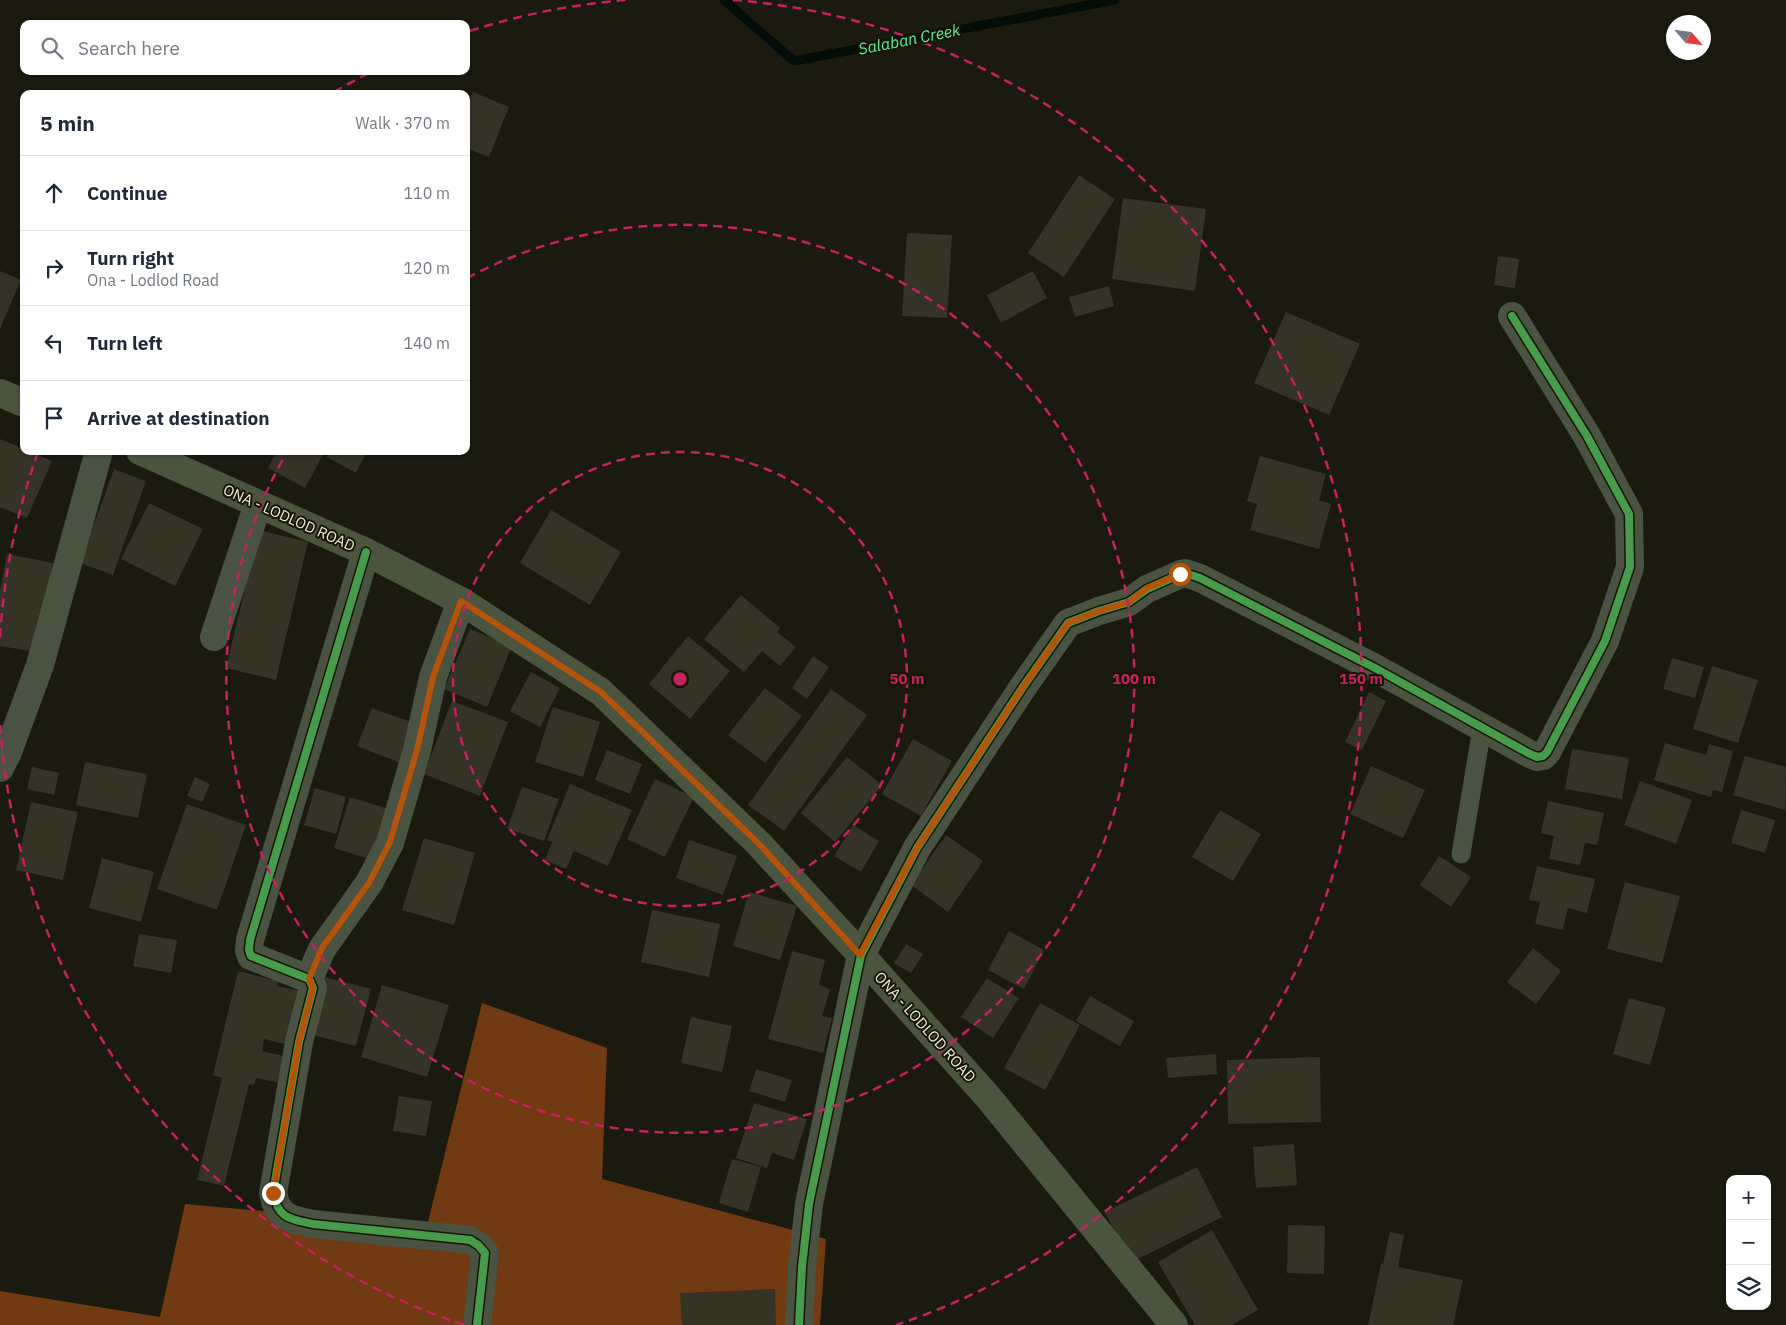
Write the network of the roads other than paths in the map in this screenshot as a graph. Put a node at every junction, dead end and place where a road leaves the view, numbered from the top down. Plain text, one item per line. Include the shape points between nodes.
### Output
1 (1512, 316) dead end
2 (0, 393) edge
3 (20, 401) edge
4 (98, 455) edge
5 (149, 455) edge
6 (258, 504) junction
7 (366, 552) junction
8 (461, 601) junction
9 (214, 637) dead end
10 (1482, 728) junction
11 (0, 768) edge
12 (1461, 854) dead end
13 (860, 955) junction
14 (309, 979) junction
15 (477, 1325) edge
16 (799, 1325) edge
17 (1174, 1325) edge

1 - 10 street via 1587,436 1629,514 1630,567 1604,641 1547,752 1537,757
2 - 3 main road
4 - 11 street via 40,666
5 - 6 main road, ONA - LODLOD ROAD
6 - 7 main road, ONA - LODLOD ROAD
6 - 9 street
7 - 8 main road, ONA - LODLOD ROAD
7 - 14 street via 250,940 251,956
8 - 13 main road, ONA - LODLOD ROAD via 601,692 759,844
8 - 14 street via 433,677 417,750 390,842 369,883 322,948
10 - 12 lane
10 - 13 street via 1375,668 1200,578 1185,573 1174,576 1147,588 1129,602 1068,623 917,848
13 - 16 street via 810,1204
13 - 17 main road, ONA - LODLOD ROAD via 988,1097
14 - 15 street via 313,988 299,1042 274,1202 288,1219 313,1224 470,1240 485,1253

